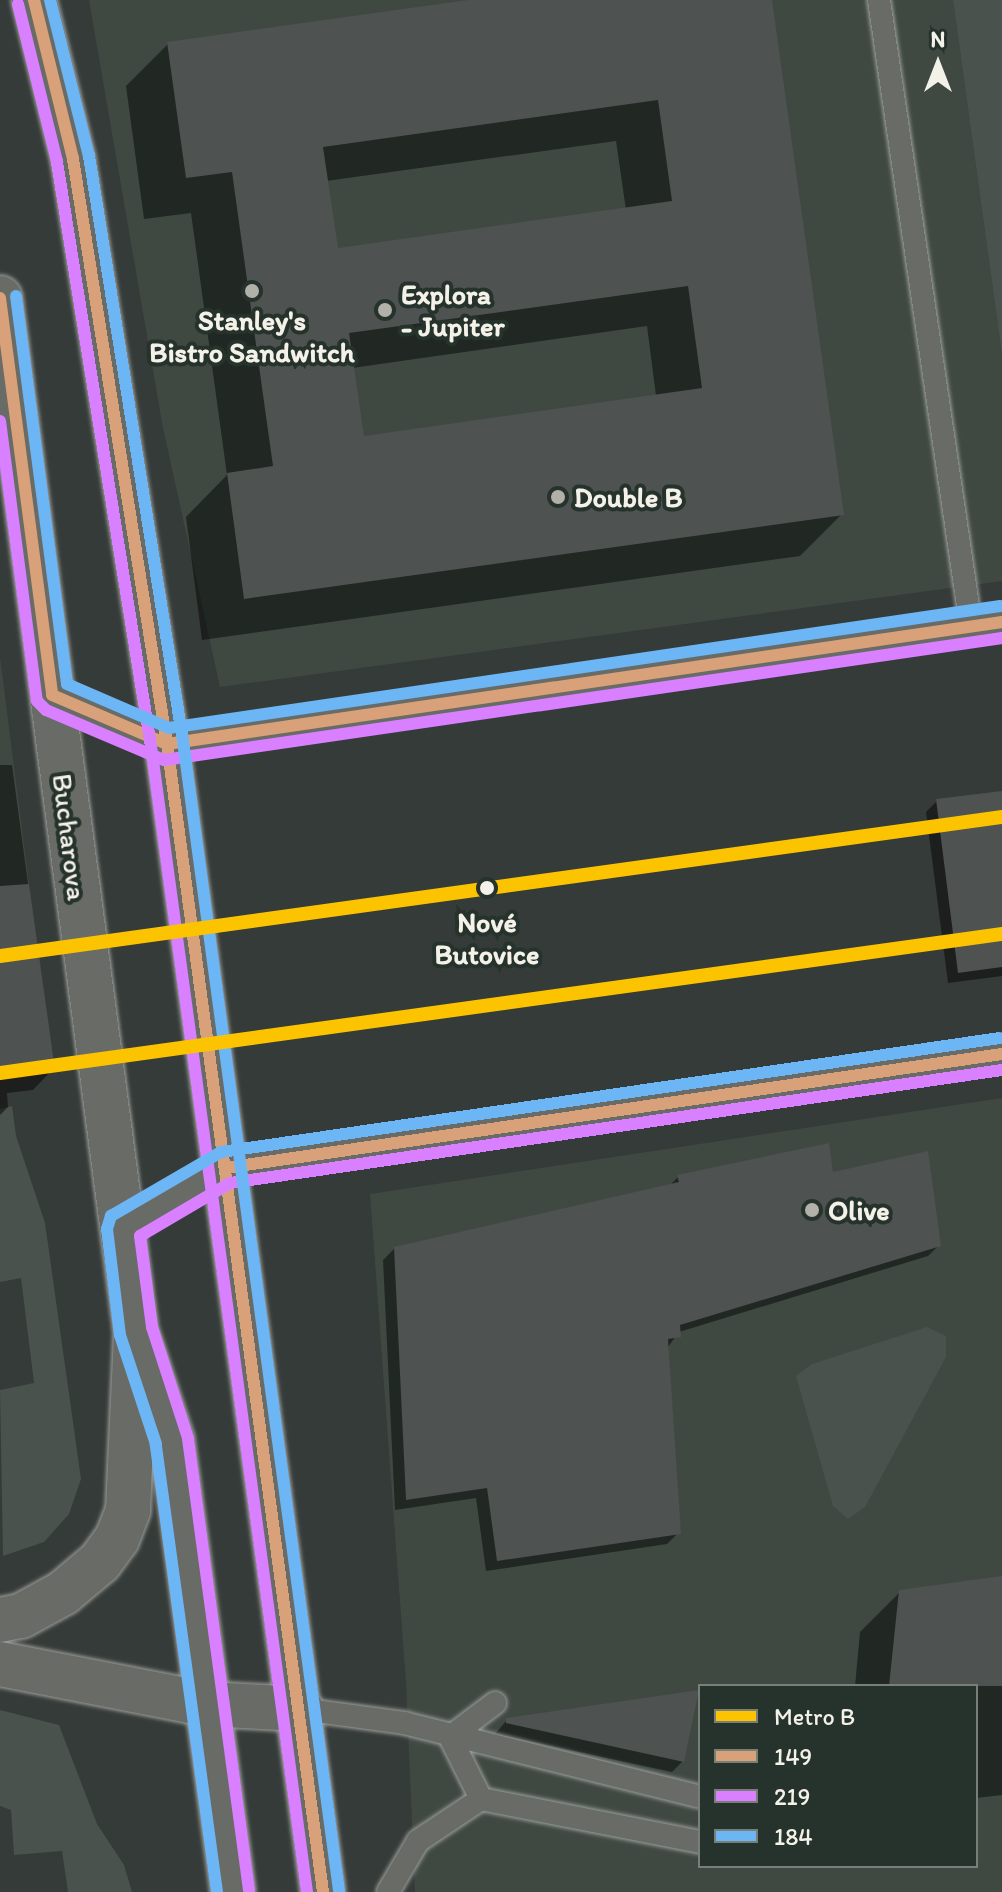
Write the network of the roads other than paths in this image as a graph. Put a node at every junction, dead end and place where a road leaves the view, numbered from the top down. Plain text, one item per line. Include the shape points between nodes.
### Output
1 (34, 0) edge
2 (879, 0) edge
3 (0, 298) edge
4 (1002, 622) edge
5 (971, 626) junction
6 (52, 695) junction
7 (167, 744) junction
8 (1002, 1054) edge
9 (225, 1168) junction
10 (123, 1227) junction
11 (136, 1331) junction
12 (0, 1620) edge
13 (0, 1664) edge
14 (495, 1703) dead end
15 (206, 1704) junction
16 (301, 1709) junction
17 (450, 1737) junction
18 (698, 1797) edge
19 (481, 1799) junction
20 (698, 1842) edge
21 (233, 1892) edge
22 (323, 1892) edge
23 (388, 1892) edge

1 - 7 main road via 73,159
2 - 5 lane
3 - 6 main road, Bucharova
4 - 5 lane
5 - 7 lane
6 - 7 lane
6 - 10 main road, Bucharova
7 - 9 main road
8 - 9 lane
9 - 10 lane
9 - 16 main road
10 - 11 main road, Bucharova
11 - 12 main road via 128,1510 117,1539 100,1562 63,1593 21,1616
11 - 15 main road, Bucharova via 172,1440
13 - 15 main road
14 - 17 lane
15 - 16 main road
15 - 21 main road, Bucharova
16 - 17 lane via 372,1716
16 - 22 main road
17 - 18 lane
17 - 19 lane
19 - 20 lane
19 - 23 lane via 418,1841

